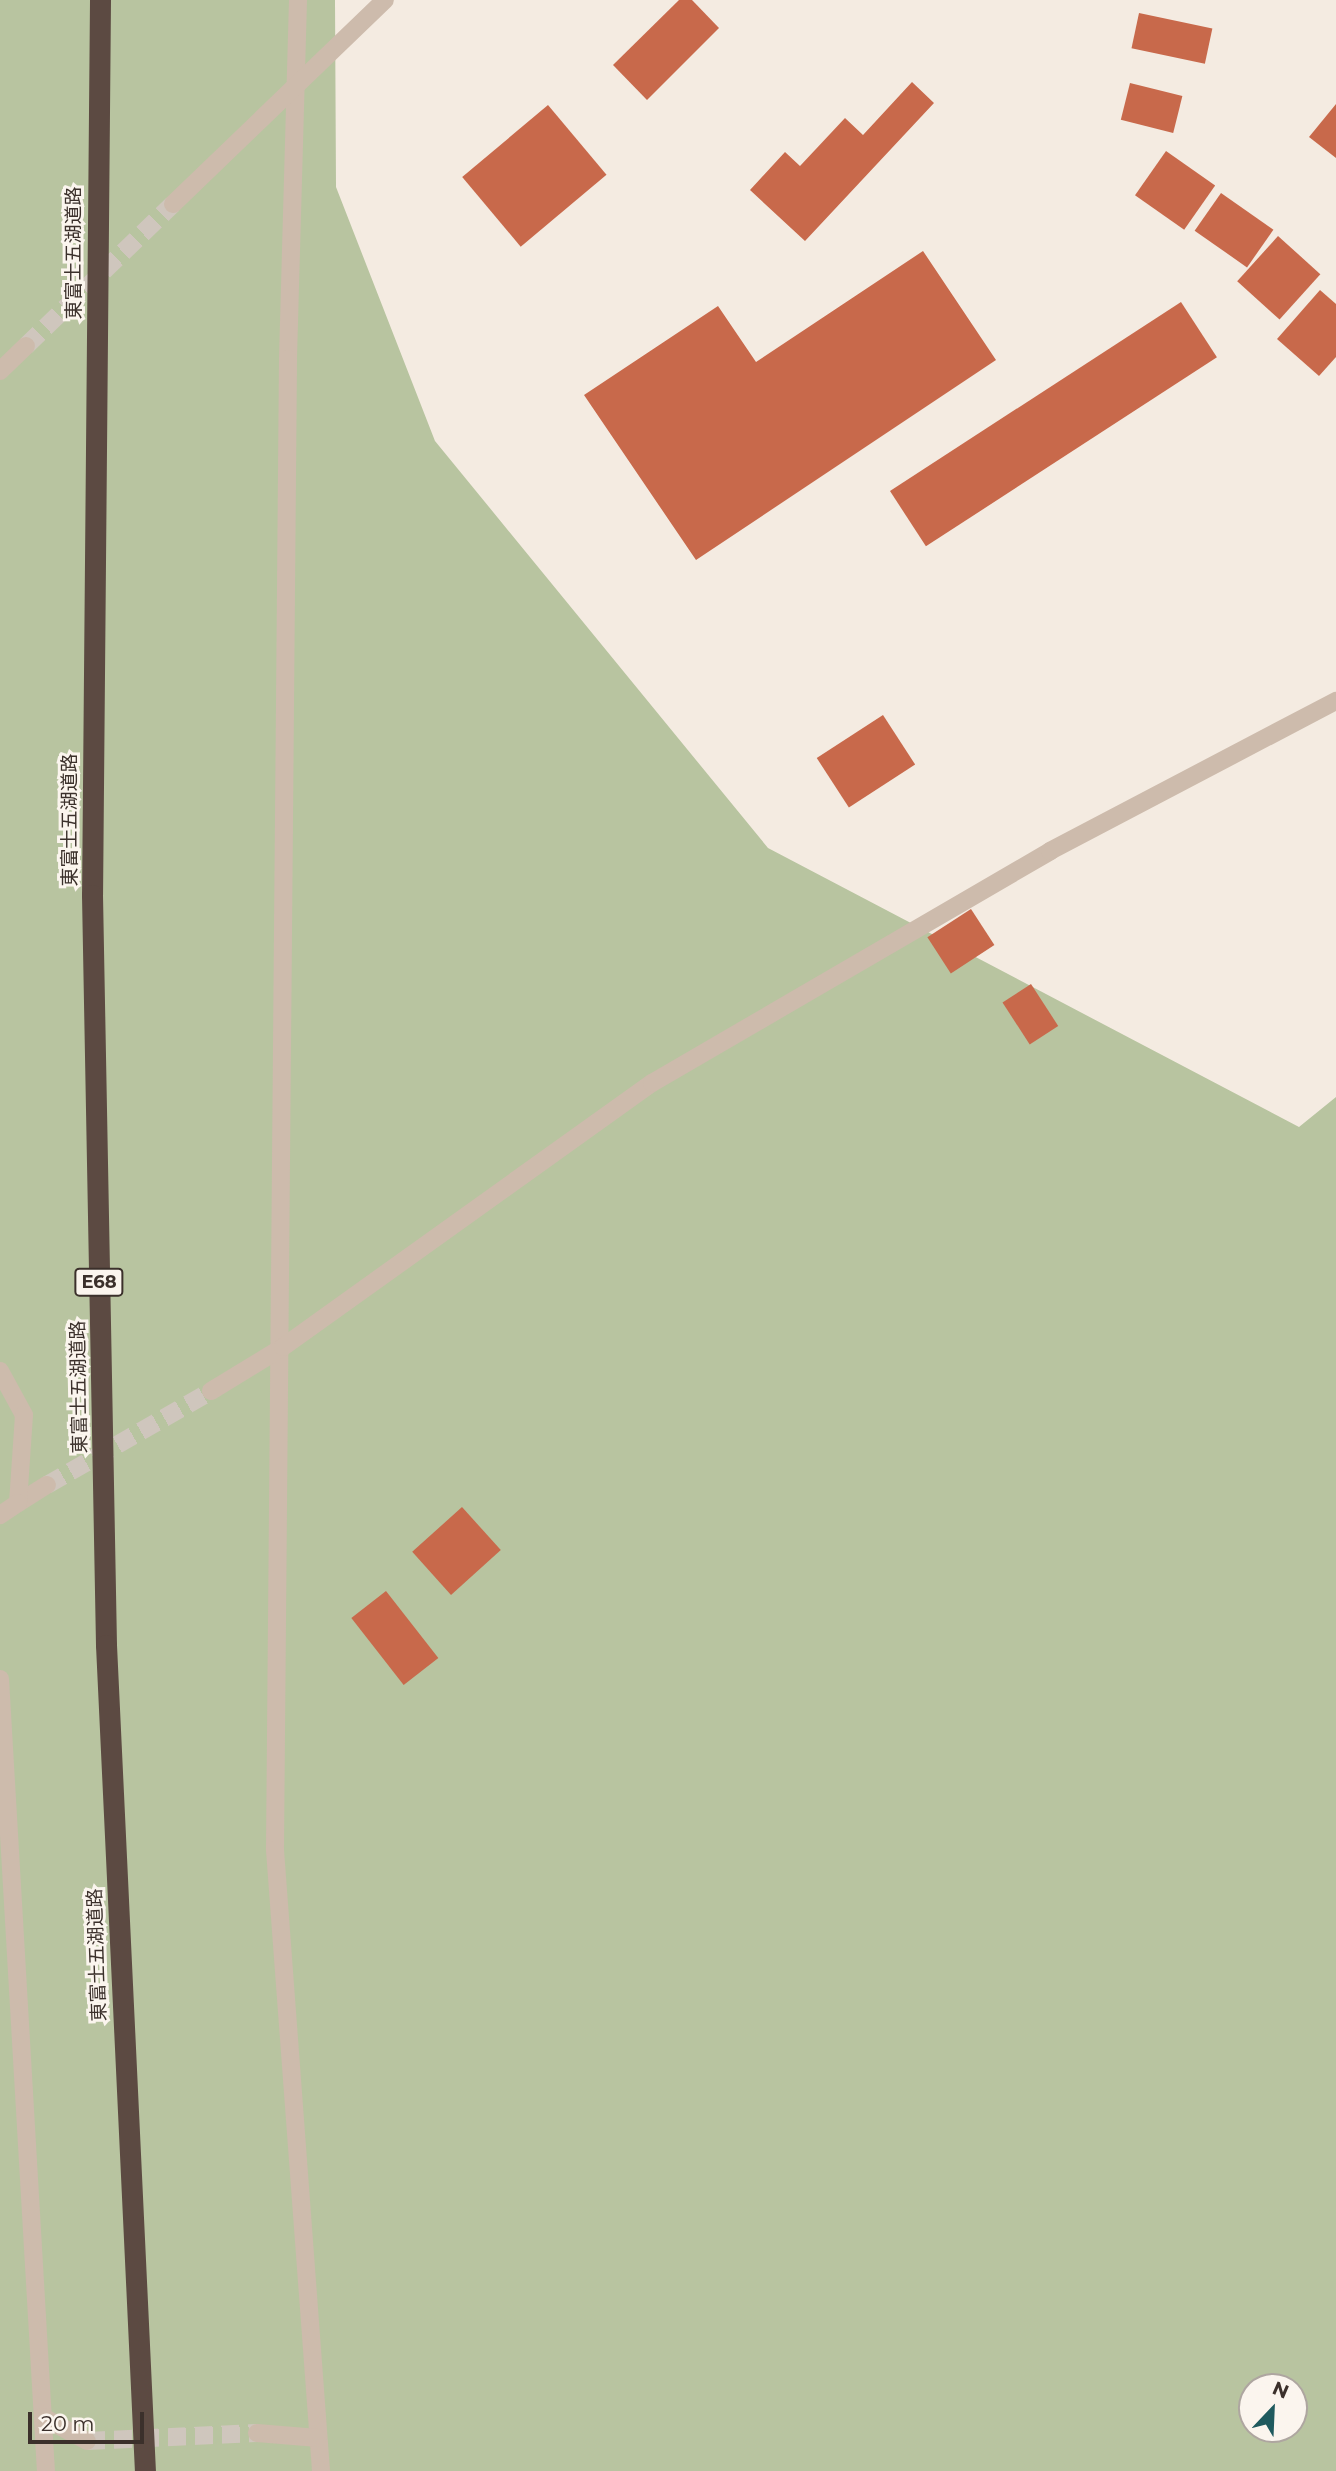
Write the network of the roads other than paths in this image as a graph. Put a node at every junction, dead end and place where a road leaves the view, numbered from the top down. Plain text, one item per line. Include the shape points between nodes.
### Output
1 (102, 0) edge
2 (298, 0) edge
3 (385, 0) edge
4 (298, 86) junction
5 (173, 204) tunnel mouth
6 (26, 346) tunnel mouth
7 (0, 371) edge
8 (1336, 701) edge
9 (283, 1347) junction
10 (0, 1371) edge
11 (211, 1391) tunnel mouth
12 (47, 1485) tunnel mouth
13 (18, 1503) junction
14 (0, 1515) edge
15 (0, 1679) edge
16 (43, 2417) junction
17 (257, 2433) tunnel mouth
18 (318, 2438) junction
19 (87, 2441) tunnel mouth
20 (46, 2471) edge
21 (145, 2471) edge
22 (321, 2471) edge

1 - 21 highway, 東富士五湖道路 / E68 via 92,895 104,1534
2 - 4 street
3 - 4 street
4 - 5 street
4 - 9 street via 288,359
6 - 7 street
8 - 9 street via 1049,851 652,1083
9 - 11 street
9 - 18 street via 275,1850
10 - 13 street via 24,1415
12 - 13 street
13 - 14 street
15 - 16 street
16 - 19 street
16 - 20 street
17 - 18 street
18 - 22 street

